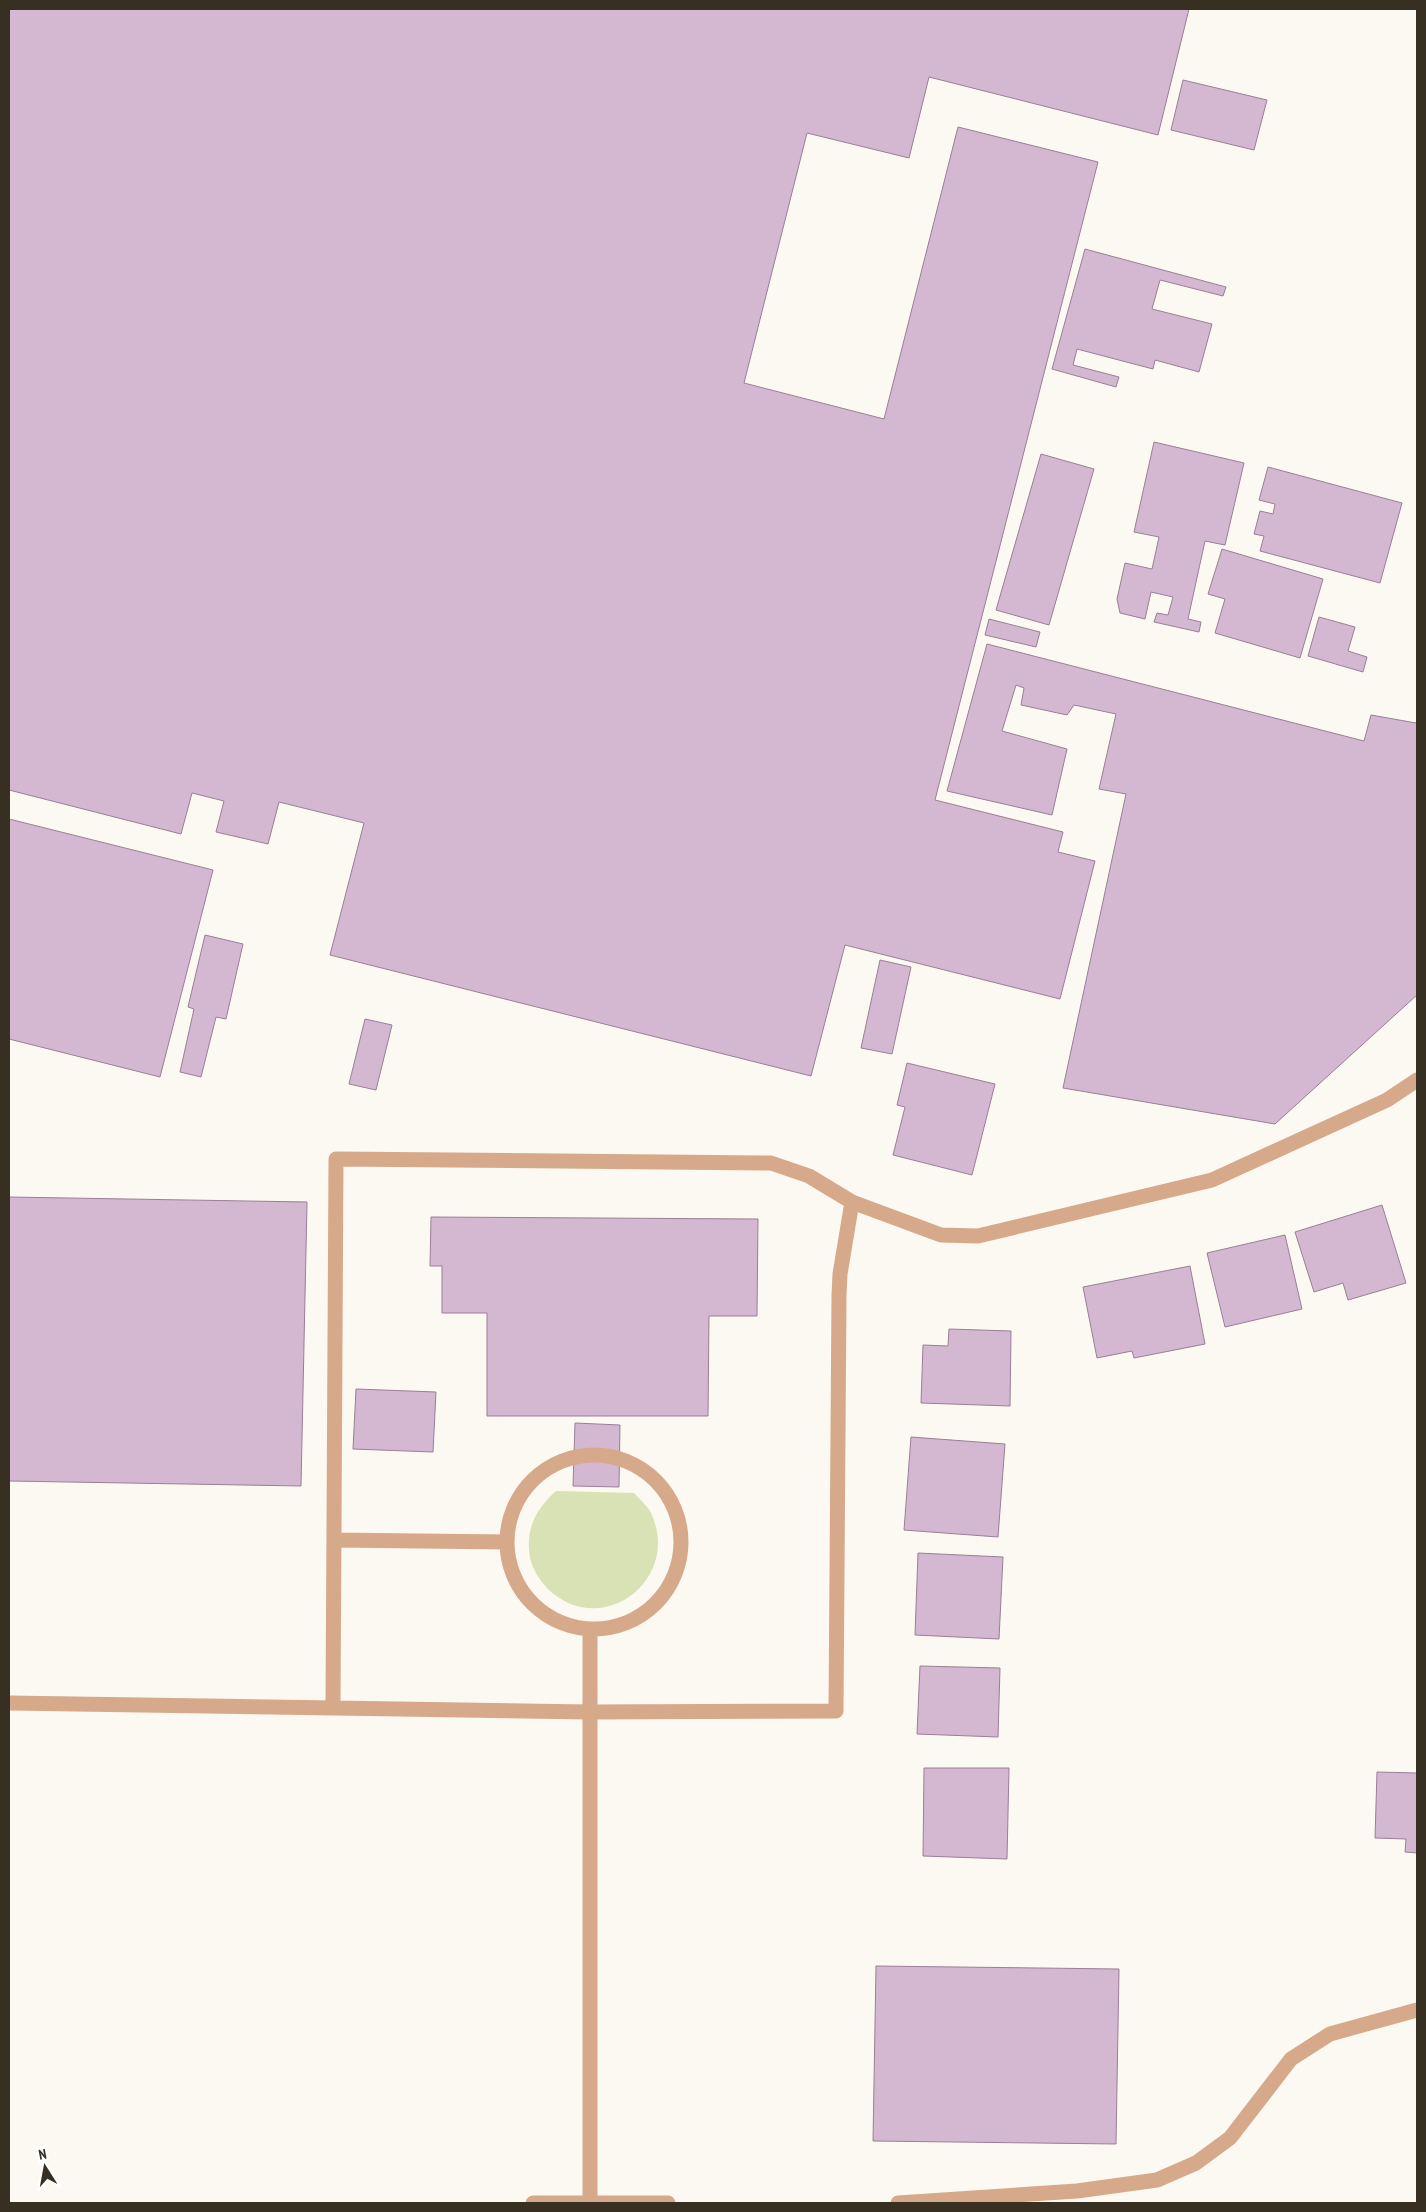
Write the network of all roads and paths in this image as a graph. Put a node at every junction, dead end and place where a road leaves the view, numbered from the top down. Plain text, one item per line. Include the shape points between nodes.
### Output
1 (1417, 1080) edge
2 (852, 1202) junction
3 (334, 1540) junction
4 (507, 1542) junction
5 (590, 1629) junction
6 (9, 1703) edge
7 (334, 1708) junction
8 (588, 1712) junction
9 (1417, 2010) edge
10 (590, 2202) edge
11 (533, 2203) edge
12 (668, 2203) edge
13 (898, 2203) edge

1 - 2 lane via 1387,1100 1212,1180 978,1236 942,1235
2 - 3 lane via 810,1176 771,1163 336,1159
2 - 8 lane via 839,1294 836,1711
3 - 4 lane
3 - 7 lane
4 - 5 lane via 507,1558 517,1586 536,1608 562,1623
4 - 5 lane via 506,1528 516,1500 534,1477 558,1461 586,1454 615,1456 641,1468 662,1487 676,1511 682,1539 674,1576 665,1593 644,1613 618,1626
5 - 8 lane
6 - 7 lane
7 - 8 lane
8 - 10 lane
9 - 13 lane via 1330,2034 1290,2059 1230,2138 1196,2163 1157,2180 1077,2191
10 - 11 lane
10 - 12 lane

